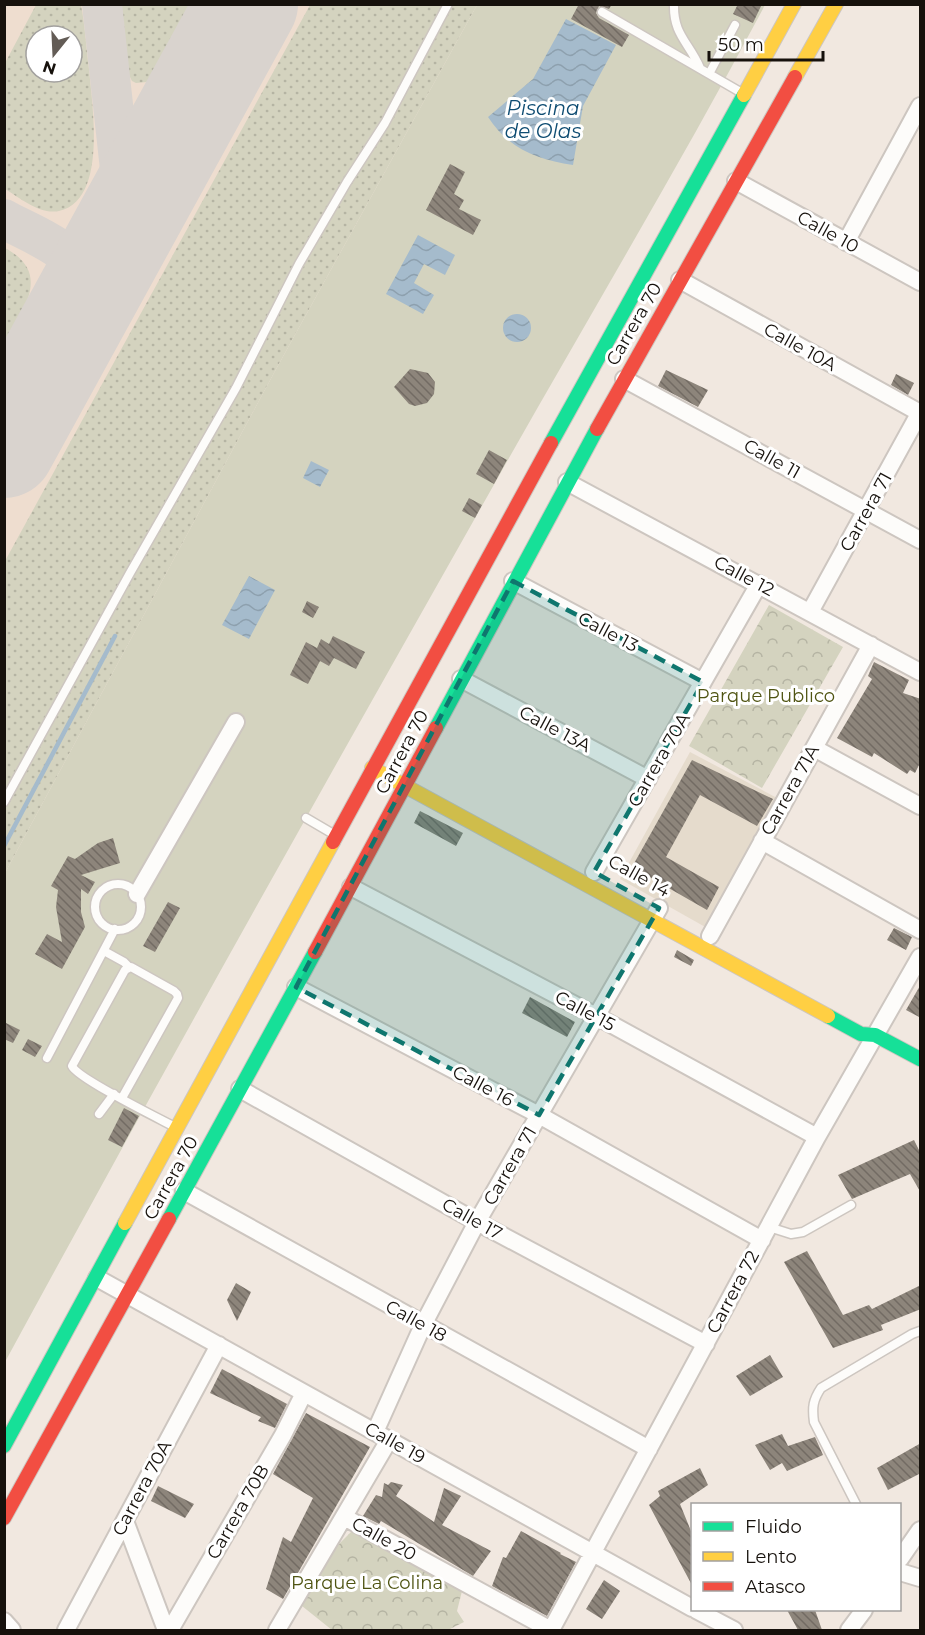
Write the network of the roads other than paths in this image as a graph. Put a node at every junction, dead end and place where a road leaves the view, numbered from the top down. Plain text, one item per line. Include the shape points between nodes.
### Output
1 (448, 4) edge
2 (663, 4) edge
3 (795, 4) edge
4 (836, 4) edge
5 (674, 7) edge
6 (602, 12) dead end
7 (735, 26) dead end
8 (700, 69) junction
9 (709, 74) junction
10 (745, 94) junction
11 (921, 105) edge
12 (736, 181) junction
13 (846, 242) junction
14 (680, 280) junction
15 (921, 282) edge
16 (624, 379) junction
17 (920, 413) edge
18 (567, 482) junction
19 (867, 511) junction
20 (921, 540) edge
21 (513, 581) junction
22 (759, 584) junction
23 (810, 612) junction
24 (871, 645) junction
25 (921, 672) edge
26 (461, 679) junction
27 (703, 682) junction
28 (236, 722) dead end
29 (814, 748) junction
30 (380, 755) junction
31 (372, 768) junction
32 (408, 770) junction
33 (648, 779) junction
34 (405, 785) junction
35 (4, 802) edge
36 (921, 806) edge
37 (306, 818) dead end
38 (336, 835) junction
39 (762, 841) junction
40 (594, 872) dead end
41 (351, 887) junction
42 (137, 894) junction
43 (658, 911) junction
44 (115, 929) junction
45 (921, 930) edge
46 (710, 936) dead end
47 (104, 951) junction
48 (921, 957) edge
49 (129, 967) junction
50 (296, 987) junction
51 (596, 1016) junction
52 (871, 1029) junction
53 (47, 1058) dead end
54 (921, 1059) edge
55 (240, 1089) junction
56 (118, 1096) junction
57 (99, 1114) dead end
58 (539, 1115) junction
59 (178, 1129) junction
60 (817, 1137) junction
61 (184, 1191) junction
62 (851, 1205) dead end
63 (477, 1222) junction
64 (765, 1234) junction
65 (97, 1278) junction
66 (127, 1295) junction
67 (423, 1325) junction
68 (921, 1331) edge
69 (706, 1344) junction
70 (219, 1346) junction
71 (304, 1393) junction
72 (382, 1436) junction
73 (4, 1446) edge
74 (649, 1449) junction
75 (855, 1503) edge
76 (344, 1517) junction
77 (4, 1518) edge
78 (124, 1521) junction
79 (921, 1530) edge
80 (593, 1553) junction
81 (901, 1558) edge
82 (901, 1572) edge
83 (921, 1578) edge
84 (691, 1607) edge
85 (698, 1611) edge
86 (863, 1611) edge
87 (4, 1621) edge
88 (12, 1630) edge
89 (66, 1630) edge
90 (168, 1630) edge
91 (277, 1630) edge
92 (551, 1630) edge
93 (734, 1630) edge
94 (849, 1630) edge

1 - 35 lane via 385,123 299,264 236,388
2 - 5 lane
3 - 10 main road, Carrera 70
4 - 12 main road, Carrera 70
5 - 8 lane via 679,36 692,50
6 - 8 lane
7 - 9 lane
8 - 9 lane
9 - 10 lane
10 - 30 main road, Carrera 70
11 - 13 street
12 - 13 street, Calle 10
12 - 14 main road, Carrera 70
13 - 15 street, Calle 10
14 - 16 main road, Carrera 70
14 - 17 street, Calle 10A
16 - 18 main road, Carrera 70
16 - 19 street, Calle 11
17 - 19 street, Carrera 71
18 - 21 main road, Carrera 70
18 - 22 street, Calle 12
19 - 20 street, Calle 11
19 - 23 street, Carrera 71
21 - 26 main road, Carrera 70
21 - 27 street, Calle 13
22 - 23 street, Calle 12
22 - 27 street, Carrera 70A
23 - 24 street, Calle 12
24 - 25 street, Calle 12
24 - 29 street, Carrera 71A
26 - 32 main road, Carrera 70
26 - 33 street, Calle 13A
27 - 33 street, Carrera 70A
28 - 42 street
29 - 36 street
29 - 39 street, Carrera 71A
30 - 31 main road, Carrera 70
30 - 32 main road
31 - 34 main road, Calle 14
31 - 38 main road, Carrera 70
32 - 34 main road, Carrera 70
33 - 40 street, Carrera 70A
34 - 41 main road, Carrera 70
34 - 43 main road, Calle 14
37 - 38 lane
38 - 59 main road, Carrera 70
39 - 45 street
39 - 46 street, Carrera 71A
41 - 50 main road, Carrera 70
41 - 51 street, Calle 15
42 - 44 lane via 141,910 136,921
42 - 44 lane via 121,884 108,886 98,894 95,907 99,919
43 - 51 street, Carrera 71
43 - 52 main road, Calle 14 via 861,1034
44 - 47 lane
47 - 49 lane
47 - 53 lane
48 - 52 street, Carrera 72
49 - 56 lane via 72,1066 78,1074
49 - 56 lane via 174,991 178,998
50 - 55 main road, Carrera 70
50 - 58 street, Calle 16
51 - 58 street, Carrera 71
51 - 60 street, Calle 15
52 - 54 main road, Calle 14
52 - 60 street, Carrera 72
55 - 61 main road, Carrera 70
55 - 63 street, Calle 17
56 - 57 lane
56 - 59 lane
58 - 63 street, Carrera 71
58 - 64 street, Calle 16
59 - 65 main road, Carrera 70
60 - 64 street, Carrera 72
61 - 66 main road, Carrera 70
61 - 67 street, Calle 18
62 - 64 lane via 802,1232
63 - 67 street, Carrera 71
63 - 69 street, Calle 17
64 - 69 street, Carrera 72
65 - 66 street, Calle 19
65 - 73 main road, Carrera 70
66 - 70 street, Calle 19
66 - 77 main road, Carrera 70
67 - 72 street, Carrera 71
67 - 74 street, Calle 18
68 - 75 lane via 821,1388 814,1397 814,1422
69 - 74 street, Carrera 72
70 - 71 street, Calle 19
70 - 78 street, Carrera 70A
71 - 72 street, Calle 19
71 - 90 street, Carrera 70B
72 - 76 street, Carrera 71
72 - 80 street, Calle 19
74 - 80 street, Carrera 72
76 - 91 street, Carrera 71
76 - 92 street, Calle 20
78 - 89 street, Carrera 70A
78 - 90 street
79 - 81 street
80 - 84 street, Calle 19
80 - 92 street, Carrera 72
82 - 83 street
85 - 93 street, Calle 19
86 - 94 street
87 - 88 street

